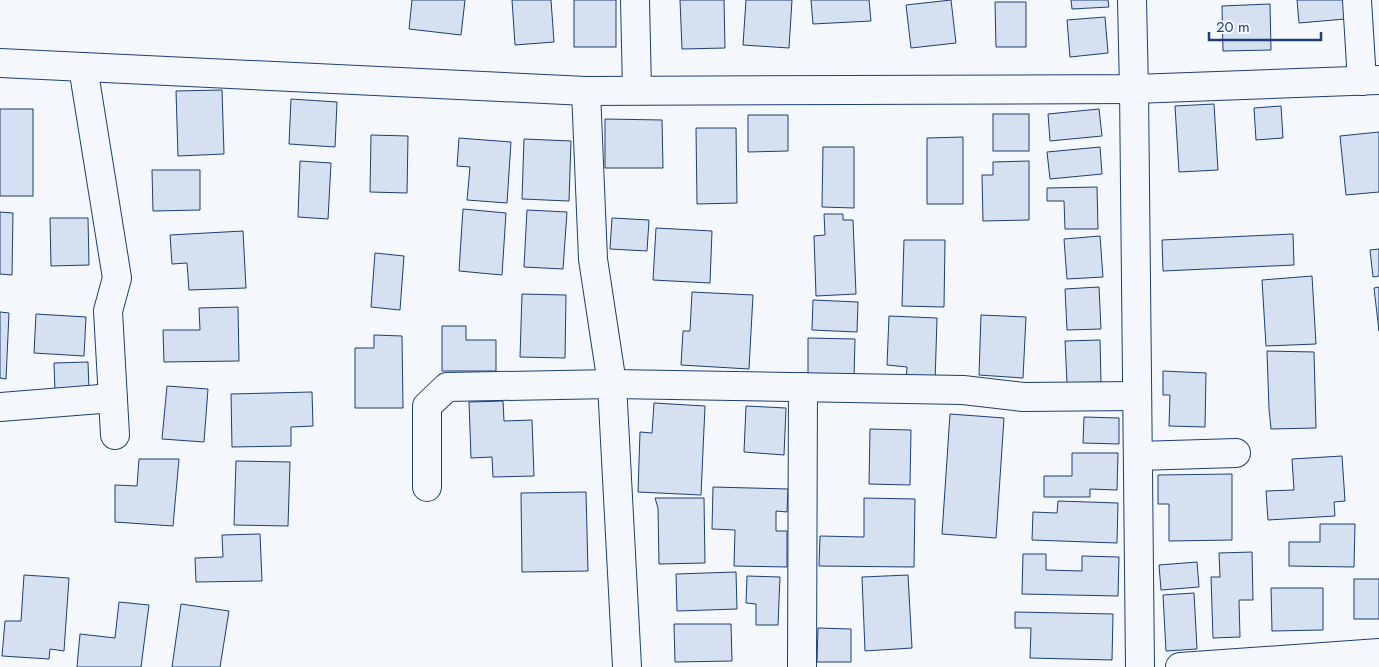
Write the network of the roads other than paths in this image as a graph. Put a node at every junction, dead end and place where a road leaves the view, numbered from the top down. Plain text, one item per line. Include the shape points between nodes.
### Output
1 (635, 0) edge
2 (1132, 0) edge
3 (1357, 0) edge
4 (0, 63) edge
5 (83, 67) junction
6 (1371, 81) edge
7 (1134, 89) junction
8 (637, 90) junction
9 (586, 91) junction
10 (612, 384) junction
11 (803, 387) junction
12 (1137, 396) junction
13 (112, 398) junction
14 (0, 406) edge
15 (114, 435) dead end
16 (1236, 453) dead end
17 (1138, 456) junction
18 (427, 487) dead end
19 (1379, 653) edge
20 (627, 667) edge
21 (802, 667) edge
22 (1140, 667) edge
23 (1180, 667) edge

1 - 8 street
2 - 7 street
3 - 6 street
4 - 5 street
5 - 9 street
5 - 13 street via 117,278 108,311
6 - 7 street
7 - 8 street
7 - 12 street
8 - 9 street
9 - 10 street via 593,259
10 - 11 street
10 - 18 street via 446,387 427,406
10 - 20 street
11 - 12 street via 963,390 1023,397
11 - 21 street
12 - 17 street
13 - 14 street
13 - 15 street
16 - 17 street
17 - 22 street
19 - 23 street

